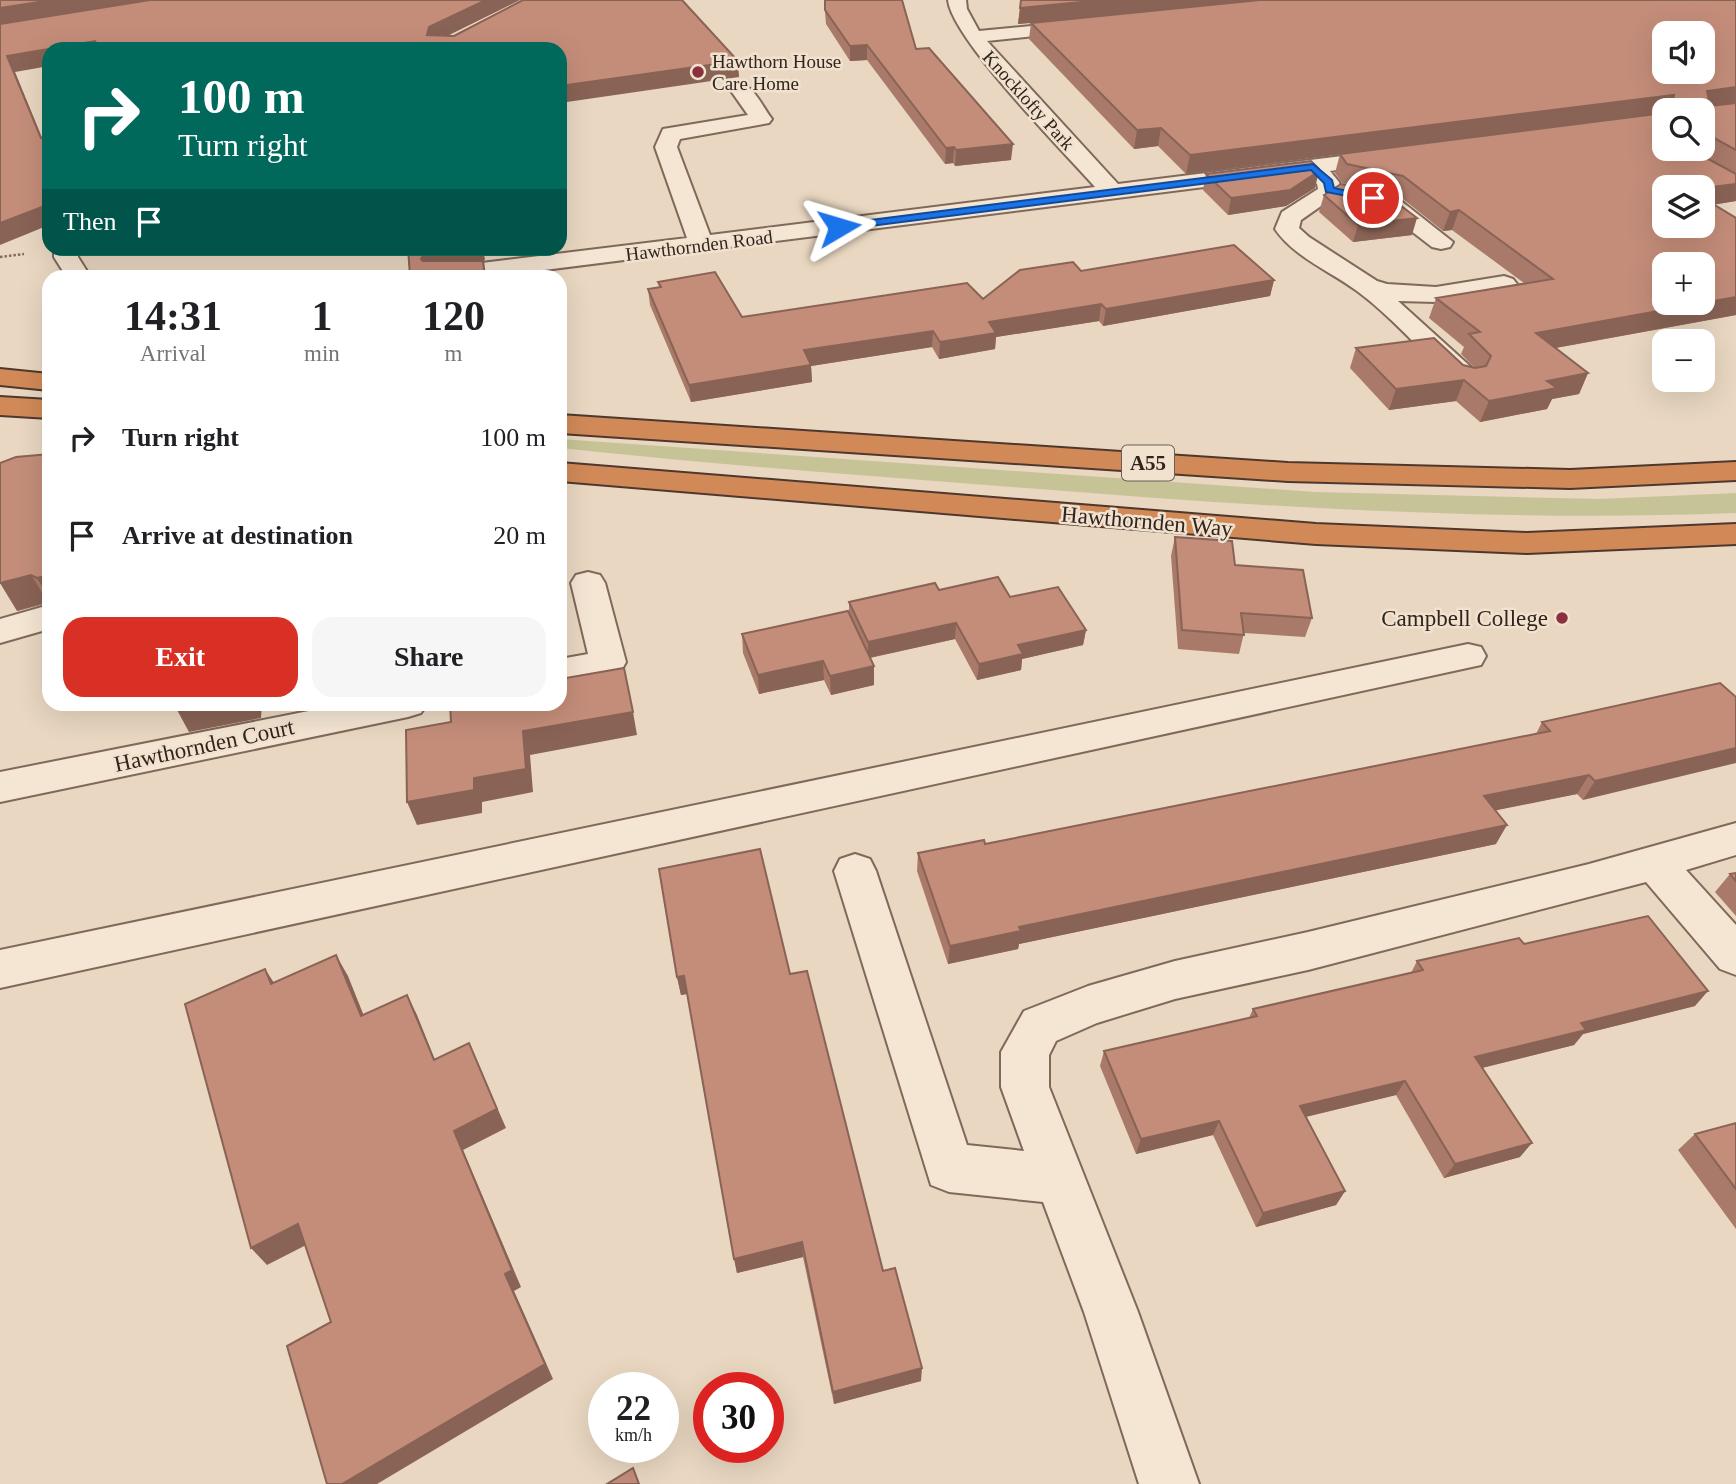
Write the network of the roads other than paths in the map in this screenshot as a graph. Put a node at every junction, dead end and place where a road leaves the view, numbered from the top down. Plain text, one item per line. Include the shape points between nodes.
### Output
1 (957, 0) edge
2 (1096, 25) edge
3 (973, 37) junction
4 (738, 88) edge
5 (1410, 154) edge
6 (1313, 167) junction
7 (1330, 190) junction
8 (1113, 193) junction
9 (1441, 243) dead end
10 (701, 244) junction
11 (490, 270) edge
12 (1504, 284) edge
13 (1368, 287) junction
14 (7, 376) edge
15 (1466, 378) edge
16 (42, 381) edge
17 (0, 406) edge
18 (42, 409) edge
19 (567, 424) edge
20 (0, 432) edge
21 (42, 433) edge
22 (1736, 471) edge
23 (569, 475) edge
24 (1736, 534) edge
25 (588, 583) dead end
26 (42, 619) edge
27 (0, 631) edge
28 (1468, 656) dead end
29 (567, 671) edge
30 (374, 711) edge
31 (0, 788) edge
32 (1736, 839) edge
33 (1654, 862) junction
34 (855, 871) dead end
35 (1736, 956) edge
36 (0, 969) edge
37 (1060, 1179) junction
38 (1169, 1484) edge

1 - 3 street, Knocklofty Park
2 - 3 street
3 - 8 street, Knocklofty Park
4 - 10 street via 762,119 665,126 666,147
5 - 6 street, Hawthornden Road
6 - 7 street
6 - 8 street, Hawthornden Road
7 - 9 street via 1388,202
7 - 13 street via 1290,217 1287,229
8 - 10 street, Hawthornden Road
10 - 11 street, Hawthornden Road
12 - 13 street via 1426,297
13 - 15 street
14 - 16 highway
17 - 18 highway
19 - 22 highway, A55 via 1288,472 1570,479
20 - 21 highway
23 - 24 highway, Hawthornden Way via 1316,534 1527,543
25 - 29 street via 608,662
26 - 27 street
28 - 36 street
30 - 31 street, Hawthornden Court
32 - 33 street
33 - 35 street
33 - 37 street via 1308,951 1175,980 1040,1026 1025,1052 1025,1087
34 - 37 street via 949,1168
37 - 38 street

